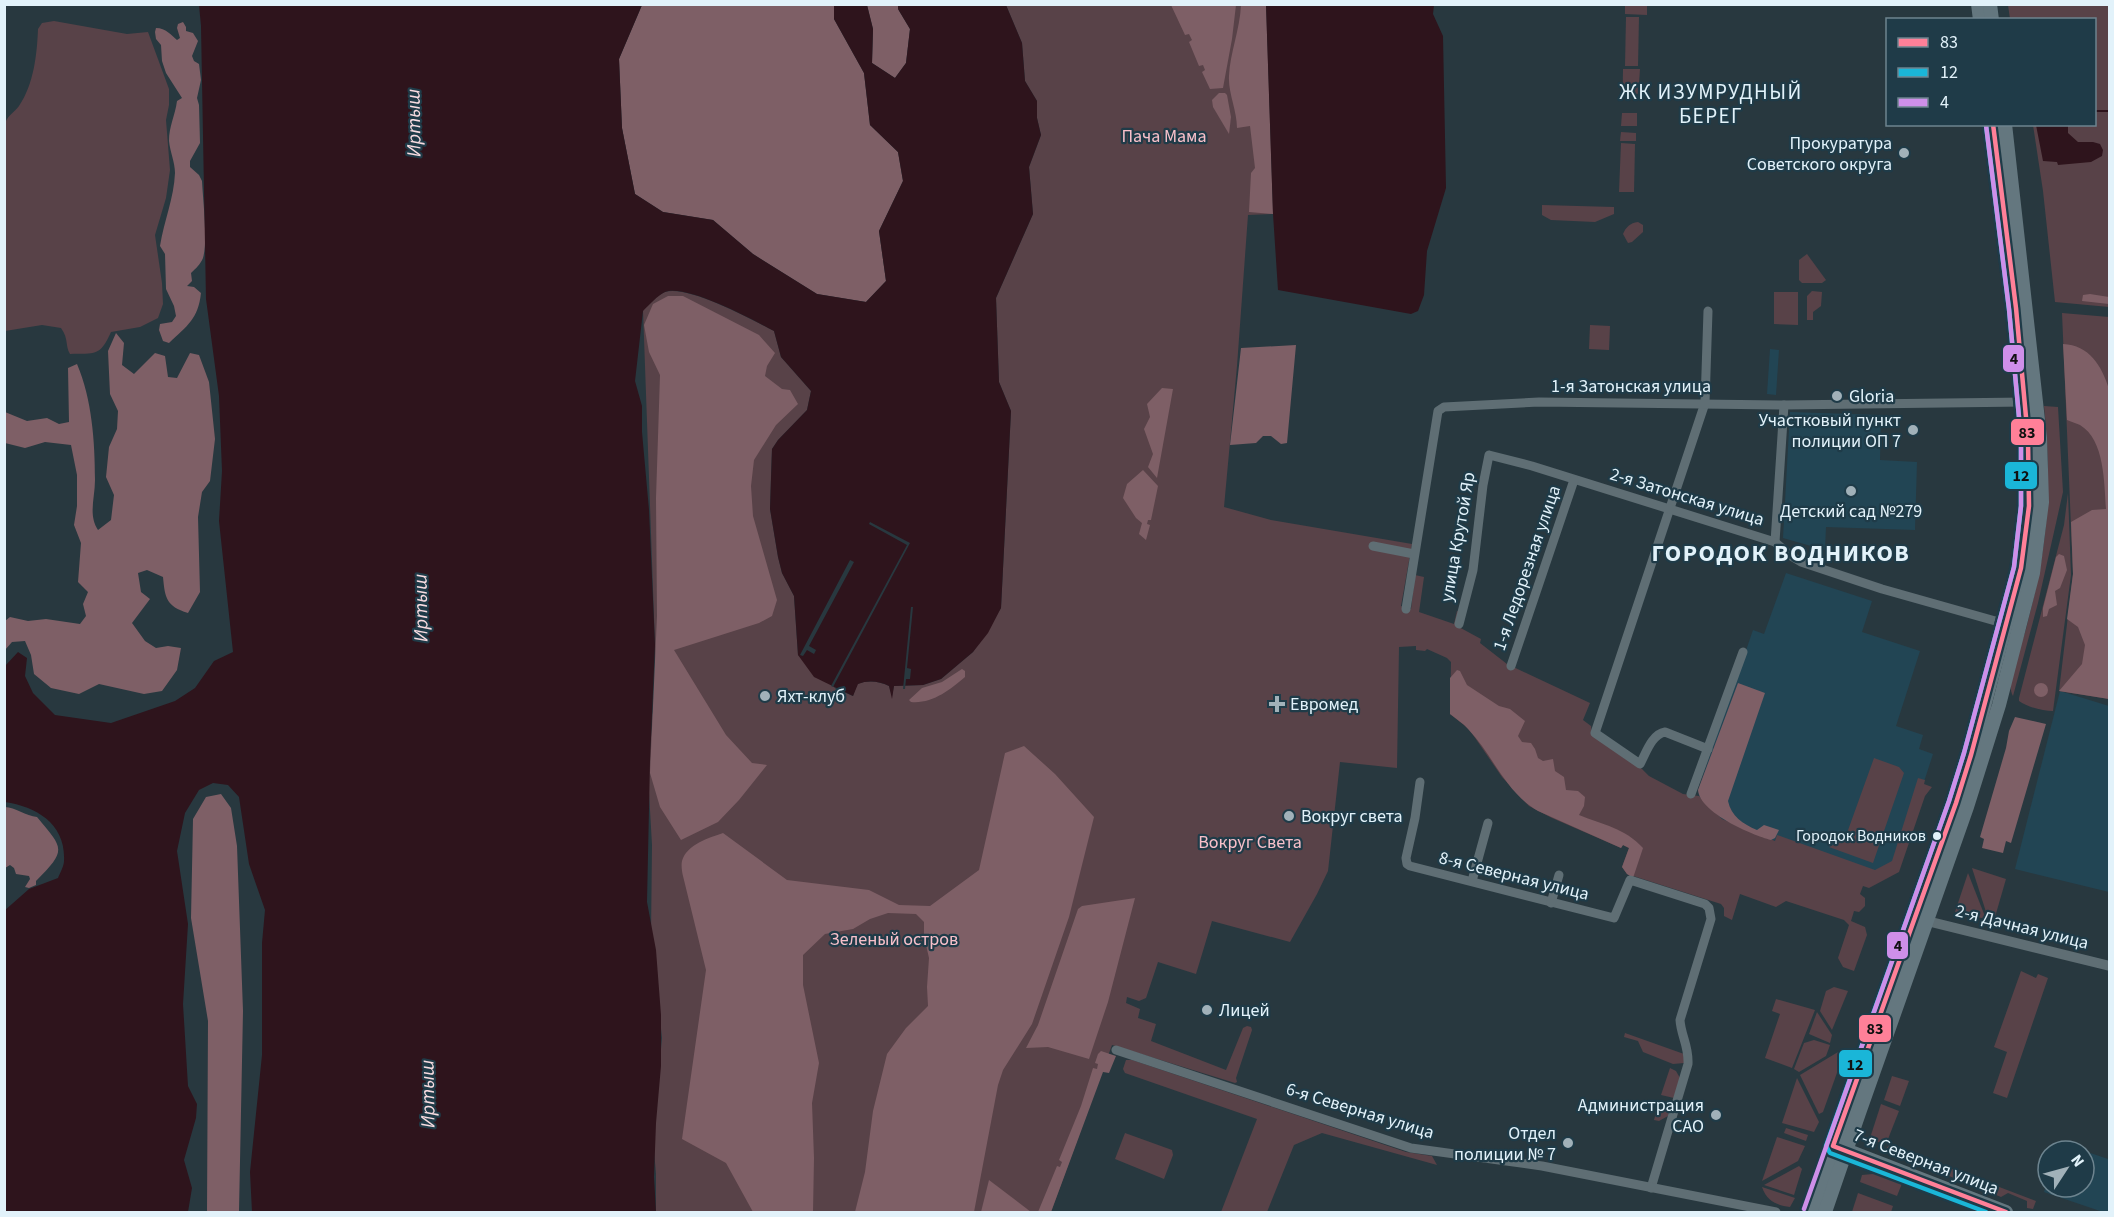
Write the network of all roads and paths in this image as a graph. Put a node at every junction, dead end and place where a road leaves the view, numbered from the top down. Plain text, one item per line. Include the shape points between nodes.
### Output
1 (1993, 126) edge
2 (2005, 126) edge
3 (1708, 311) dead end
4 (2031, 402) junction
5 (1705, 403) junction
6 (1784, 405) junction
7 (1489, 455) joint
8 (1574, 480) junction
9 (1669, 510) junction
10 (1775, 542) junction
11 (1374, 546) dead end
12 (1414, 554) junction
13 (1406, 609) dead end
14 (1460, 624) dead end
15 (2006, 624) junction
16 (1743, 651) dead end
17 (1510, 666) dead end
18 (1992, 704) junction
19 (1708, 749) junction
20 (1419, 782) dead end
21 (1691, 794) dead end
22 (1488, 823) dead end
23 (1559, 875) dead end
24 (1472, 881) junction
25 (1551, 903) junction
26 (1927, 921) junction
27 (2109, 966) edge
28 (1116, 1050) dead end
29 (1840, 1148) junction
30 (1651, 1188) junction
31 (1776, 1212) edge
32 (1811, 1212) edge
33 (1825, 1212) edge
34 (2006, 1212) edge

1 - 4 main road
2 - 4 main road
3 - 5 street
4 - 6 street, 1-я Затонская улица
4 - 15 main road via 2029,506 2021,568
4 - 18 main road via 2042,473 2039,530 2033,573
5 - 6 street, 1-я Затонская улица
5 - 9 street
5 - 12 street, 1-я Затонская улица via 1539,402 1440,409
6 - 10 street
7 - 8 street, 2-я Затонская улица
7 - 14 street, улица Крутой Яр via 1473,570
8 - 9 street, 2-я Затонская улица
8 - 17 street, 1-я Ледорезная улица
9 - 10 street, 2-я Затонская улица
9 - 19 street via 1595,733 1640,764 1660,733
10 - 15 street, 2-я Затонская улица via 1800,562
11 - 12 street
12 - 13 street, 1-я Затонская улица
15 - 18 main road
16 - 19 street
18 - 26 main road via 1967,807
18 - 29 main road
19 - 21 street
20 - 24 street, 8-я Северная улица via 1407,864
22 - 24 street
23 - 25 street
24 - 25 street, 8-я Северная улица
25 - 30 street, 8-я Северная улица via 1614,918 1630,880 1709,908 1711,919 1680,1020 1688,1045 1688,1064
26 - 27 street, 2-я Дачная улица
26 - 29 main road
28 - 30 street, 6-я Северная улица via 1411,1148 1542,1166
29 - 32 main road
29 - 33 main road
29 - 34 main road, 7-я Северная улица
30 - 31 street, 6-я Северная улица

